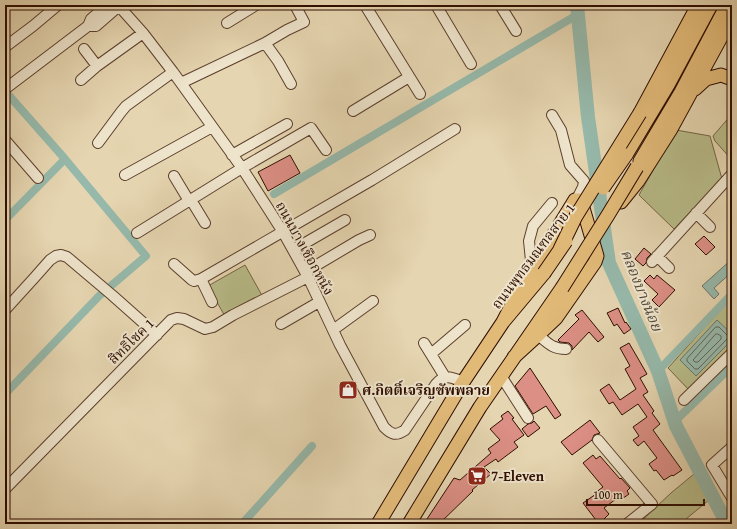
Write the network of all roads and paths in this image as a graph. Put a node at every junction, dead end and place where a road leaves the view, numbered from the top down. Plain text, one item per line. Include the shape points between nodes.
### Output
1 (58, 5) edge
2 (107, 5) edge
3 (256, 5) edge
4 (295, 5) edge
5 (365, 5) edge
6 (436, 5) edge
7 (500, 5) edge
8 (694, 5) edge
9 (698, 5) edge
10 (711, 5) edge
11 (727, 5) edge
12 (119, 6) edge
13 (732, 17) edge
14 (227, 23) dead end
15 (88, 26) junction
16 (516, 31) dead end
17 (143, 33) junction
18 (679, 41) junction
19 (265, 43) junction
20 (5, 47) edge
21 (84, 49) dead end
22 (471, 64) dead end
23 (97, 66) junction
24 (173, 72) junction
25 (409, 77) junction
26 (732, 79) edge
27 (81, 80) dead end
28 (181, 83) junction
29 (291, 84) dead end
30 (7, 88) edge
31 (685, 93) junction
32 (420, 94) dead end
33 (353, 111) dead end
34 (552, 115) dead end
35 (286, 124) dead end
36 (212, 127) junction
37 (455, 129) dead end
38 (5, 140) edge
39 (98, 143) dead end
40 (326, 150) dead end
41 (232, 155) junction
42 (242, 168) junction
43 (732, 174) edge
44 (125, 175) dead end
45 (174, 176) dead end
46 (38, 178) dead end
47 (190, 200) junction
48 (577, 200) junction
49 (552, 203) dead end
50 (696, 213) junction
51 (608, 215) junction
52 (345, 220) dead end
53 (205, 223) dead end
54 (710, 227) dead end
55 (282, 232) junction
56 (137, 233) dead end
57 (370, 235) dead end
58 (560, 249) junction
59 (293, 250) junction
60 (174, 264) dead end
61 (669, 268) dead end
62 (538, 271) junction
63 (306, 274) junction
64 (201, 279) junction
65 (373, 301) dead end
66 (212, 302) dead end
67 (319, 302) junction
68 (5, 310) edge
69 (281, 324) dead end
70 (465, 325) dead end
71 (333, 330) junction
72 (157, 335) junction
73 (538, 335) junction
74 (424, 343) dead end
75 (566, 349) dead end
76 (431, 354) junction
77 (732, 354) edge
78 (514, 357) junction
79 (501, 376) junction
80 (445, 377) junction
81 (463, 382) junction
82 (684, 400) dead end
83 (528, 418) dead end
84 (598, 440) dead end
85 (732, 447) edge
86 (5, 489) edge
87 (732, 498) edge
88 (378, 524) edge
89 (409, 524) edge
90 (627, 524) edge

1 - 20 street
2 - 15 street via 91,19
3 - 14 street
4 - 19 street via 304,22
5 - 25 street
6 - 22 street
7 - 16 street
8 - 18 main road
9 - 18 main road
10 - 58 main road, ถนนพุทธมณฑลสาย 1, bridge via 668,85 626,155
11 - 31 main road
12 - 15 street via 96,26
12 - 17 street, ถนนบางเชือกหนัง
13 - 31 main road
15 - 30 street
17 - 23 street
17 - 24 street, ถนนบางเชือกหนัง
18 - 58 main road, bridge via 640,113 576,216
19 - 28 street
19 - 29 street
21 - 23 street
23 - 27 street
24 - 28 street, ถนนบางเชือกหนัง
24 - 39 street via 126,106
25 - 32 street
25 - 33 street
26 - 31 main road via 721,75 706,79
28 - 36 street, ถนนบางเชือกหนัง
31 - 51 main road, bridge
31 - 51 main road, bridge via 671,129 638,181
34 - 48 street via 561,130 570,165 584,181
35 - 41 street
36 - 41 street, ถนนบางเชือกหนัง
36 - 44 street
37 - 55 street
38 - 46 street
40 - 42 street via 311,128
41 - 42 street, ถนนบางเชือกหนัง
42 - 47 street
42 - 55 street, ถนนบางเชือกหนัง
43 - 50 street
45 - 47 street
47 - 53 street
47 - 56 street
48 - 62 main road
48 - 73 main road via 582,202 597,256 556,318
49 - 62 street via 533,226 529,241
50 - 54 street
50 - 61 street via 654,259
51 - 78 main road, bridge
52 - 59 street
55 - 59 street, ถนนบางเชือกหนัง
55 - 64 street
57 - 63 street
58 - 62 main road, ถนนพุทธมณฑลสาย 1, bridge
59 - 63 street, ถนนบางเชือกหนัง
60 - 64 street via 192,280
62 - 81 main road, ถนนพุทธมณฑลสาย 1
63 - 67 street, ถนนบางเชือกหนัง
63 - 72 street, สิทธิโชค 1 via 213,326 205,329 177,318 171,320
64 - 66 street
65 - 71 street
67 - 69 street
67 - 71 street, ถนนบางเชือกหนัง
68 - 72 street via 50,260 61,255 67,257
70 - 76 street
71 - 80 street, ถนนบางเชือกหนัง via 384,427 390,433 405,430 436,384
72 - 86 street, สิทธิโชค 1
73 - 75 street via 554,348
73 - 78 main road
74 - 76 street
76 - 80 street
77 - 82 street
78 - 79 main road
79 - 83 street
79 - 89 main road
80 - 81 street
81 - 88 main road, ถนนพุทธมณฑลสาย 1
84 - 90 street via 652,504
85 - 87 street via 712,466

